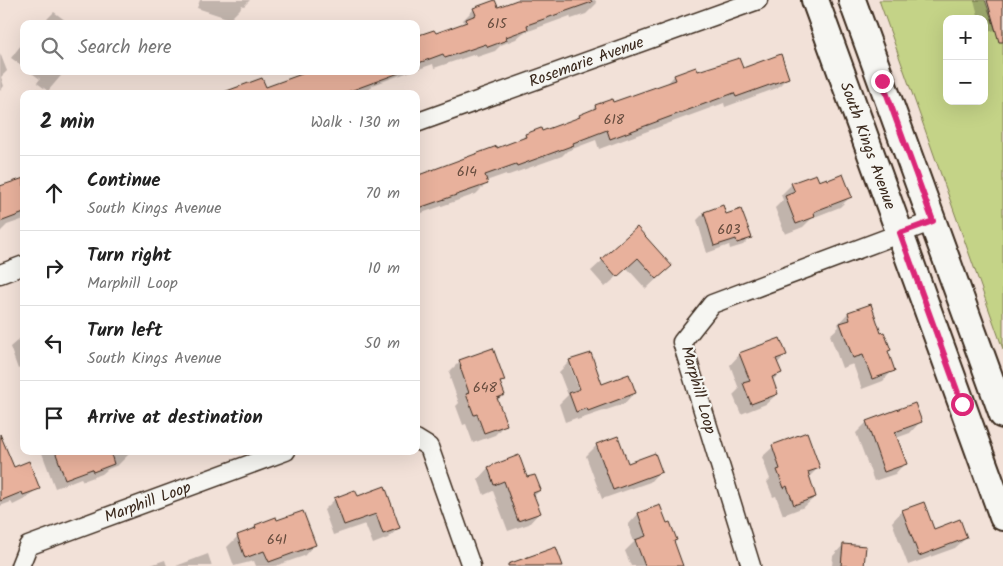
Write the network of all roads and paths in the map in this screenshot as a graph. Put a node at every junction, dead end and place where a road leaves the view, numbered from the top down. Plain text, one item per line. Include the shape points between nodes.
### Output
1 (758, 0) edge
2 (815, 0) edge
3 (852, 0) edge
4 (420, 122) edge
5 (933, 221) junction
6 (900, 233) junction
7 (20, 266) edge
8 (0, 274) edge
9 (1003, 415) edge
10 (420, 441) edge
11 (275, 455) edge
12 (1001, 505) edge
13 (20, 566) edge
14 (471, 566) edge
15 (751, 566) edge

1 - 4 street, Rosemarie Avenue
2 - 6 main road, South Kings Avenue
3 - 5 main road
5 - 6 street, Marphill Loop
5 - 9 main road
6 - 12 main road, South Kings Avenue
6 - 15 street, Marphill Loop via 712,304 682,342
7 - 8 street
10 - 14 street via 429,447
11 - 13 street, Marphill Loop via 28,546

